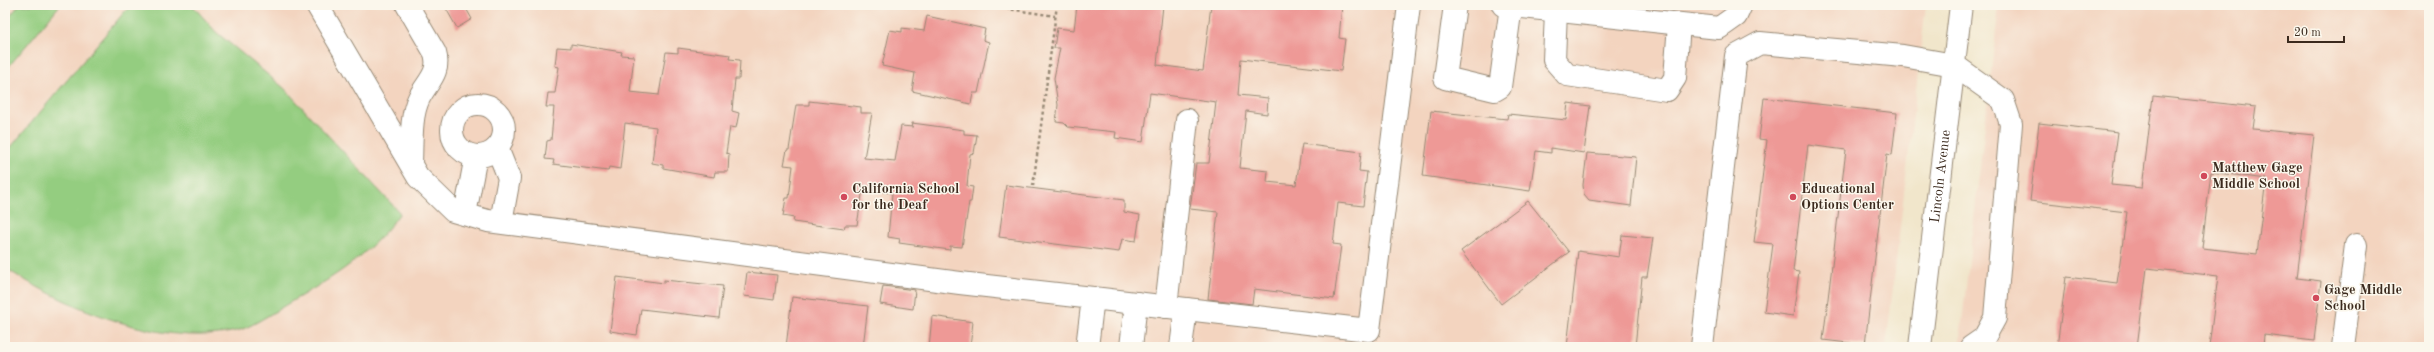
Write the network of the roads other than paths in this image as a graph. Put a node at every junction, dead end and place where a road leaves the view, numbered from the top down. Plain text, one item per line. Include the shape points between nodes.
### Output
1 (317, 5) edge
2 (407, 5) edge
3 (1409, 5) edge
4 (1455, 5) edge
5 (1507, 5) edge
6 (1741, 5) edge
7 (1961, 5) edge
8 (1556, 11) junction
9 (1679, 24) junction
10 (1954, 65) junction
11 (1187, 120) dead end
12 (497, 148) junction
13 (476, 156) junction
14 (411, 163) junction
15 (465, 214) junction
16 (501, 222) junction
17 (2356, 245) dead end
18 (1093, 298) junction
19 (1136, 303) junction
20 (1176, 308) junction
21 (1087, 347) edge
22 (1130, 347) edge
23 (1181, 347) edge
24 (1702, 347) edge
25 (1920, 347) edge
26 (1971, 347) edge
27 (2343, 347) edge

1 - 14 street
2 - 14 street via 435,53 437,61 434,76 418,99
3 - 20 street via 1369,330
4 - 5 street via 1445,78 1495,90 1500,86
5 - 8 street
6 - 9 street via 1736,16 1719,28
7 - 10 street, Lincoln Avenue
8 - 9 street
8 - 9 street via 1554,60 1567,76 1667,90 1676,78
10 - 24 street via 1903,56 1760,43 1736,56
10 - 25 street, Lincoln Avenue
10 - 26 street via 2003,100 2011,124 1996,318 1984,338
11 - 20 street
12 - 13 street via 484,156
12 - 13 street via 504,132 500,116 487,105 469,106 456,116 452,133 460,149
12 - 16 street via 509,178
13 - 15 street
14 - 15 street via 418,176 438,198 453,211
15 - 16 street
16 - 18 street via 952,282
17 - 27 street
18 - 19 street
18 - 21 street
19 - 20 street
19 - 22 street
20 - 23 street

